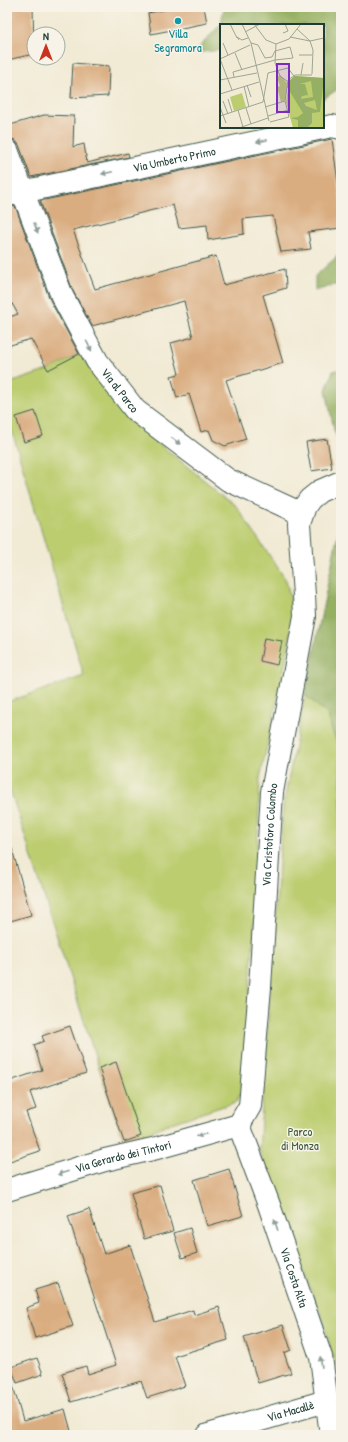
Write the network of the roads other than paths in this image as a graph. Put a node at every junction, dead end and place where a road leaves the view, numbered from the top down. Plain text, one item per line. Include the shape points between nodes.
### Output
1 (323, 128) edge
2 (324, 128) edge
3 (341, 128) edge
4 (7, 150) edge
5 (14, 193) edge
6 (341, 482) edge
7 (302, 514) junction
8 (239, 1125) junction
9 (7, 1190) edge
10 (326, 1400) junction
11 (208, 1435) edge
12 (331, 1435) edge

1 -> 5 street, Via Umberto Primo
3 -> 2 street, Via Umberto Primo
4 - 5 street, Via al Parco
5 -> 7 street, Via al Parco via 62,296 98,361 135,410 228,480
6 - 7 street via 320,491 310,499
7 - 8 street, Via Cristoforo Colombo via 299,524 305,616 272,792 250,1106
8 -> 9 street, Via Gerardo dei Tintori via 106,1160
10 -> 8 street, Via Costa Alta via 321,1357
10 - 11 street, Via Macallè
10 - 12 street, Via Costa Alta

